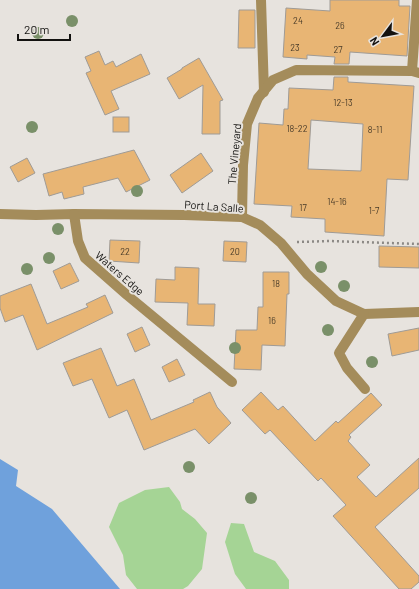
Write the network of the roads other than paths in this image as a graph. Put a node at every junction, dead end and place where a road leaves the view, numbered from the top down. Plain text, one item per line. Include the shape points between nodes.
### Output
1 (261, 0) edge
2 (417, 0) edge
3 (416, 72) edge
4 (264, 92) junction
5 (0, 214) edge
6 (74, 214) junction
7 (242, 217) junction
8 (419, 312) edge
9 (364, 314) junction
10 (232, 382) dead end
11 (364, 389) dead end

1 - 4 street
2 - 3 street
3 - 4 street, The Vineyard via 296,70 274,80
4 - 7 street, The Vineyard via 258,98 247,124
5 - 6 street
6 - 7 street, Port La Salle
6 - 10 street, Waters Edge via 78,241 85,258
7 - 9 street, Port La Salle via 260,225 281,243 307,274 336,301
8 - 9 street, Port La Salle
9 - 11 street via 339,354

